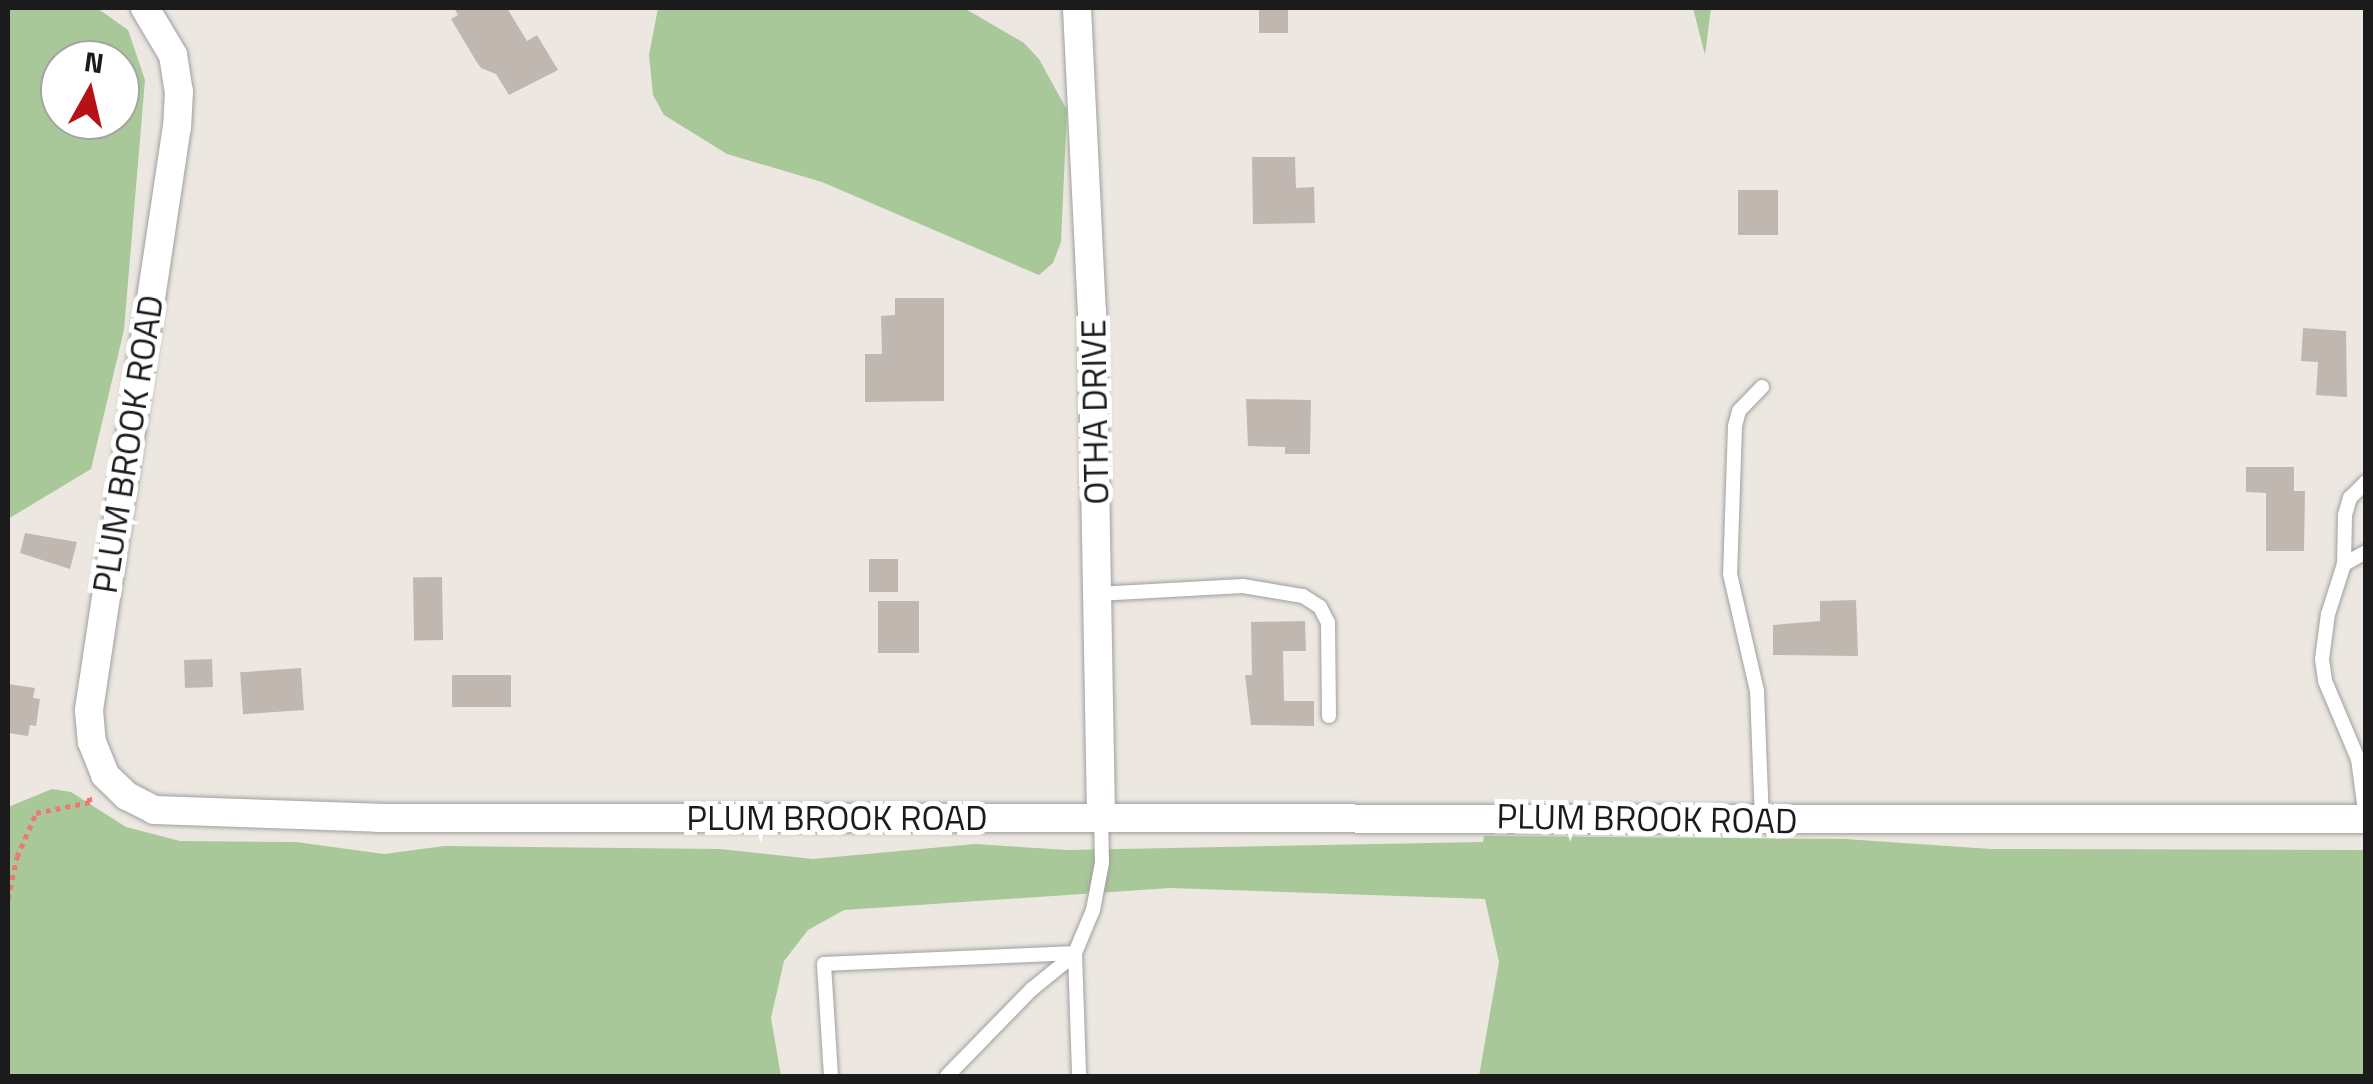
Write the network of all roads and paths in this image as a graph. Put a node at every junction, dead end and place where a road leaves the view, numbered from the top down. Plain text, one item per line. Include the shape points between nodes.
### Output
1 (145, 8) edge
2 (1077, 8) edge
3 (1762, 386) dead end
4 (2366, 482) edge
5 (2366, 552) edge
6 (2344, 564) junction
7 (1097, 594) junction
8 (1329, 716) dead end
9 (1101, 817) junction
10 (2366, 819) edge
11 (1762, 821) junction
12 (1075, 953) junction
13 (830, 1076) edge
14 (946, 1076) edge
15 (1079, 1076) edge

1 - 9 street, PLUM BROOK ROAD via 173,54 179,91 89,710 105,775 126,796 154,810 224,815
2 - 7 street, OTHA DRIVE
3 - 11 lane via 1739,410 1735,426 1730,574 1758,691
4 - 6 lane via 2344,516
5 - 6 lane
6 - 10 lane via 2322,659 2358,758
7 - 8 lane via 1243,586 1303,596 1328,622
7 - 9 street, OTHA DRIVE
9 - 11 street, PLUM BROOK ROAD
9 - 12 lane via 1102,863
10 - 11 street, PLUM BROOK ROAD
12 - 13 lane via 824,964
12 - 14 lane
12 - 15 lane

